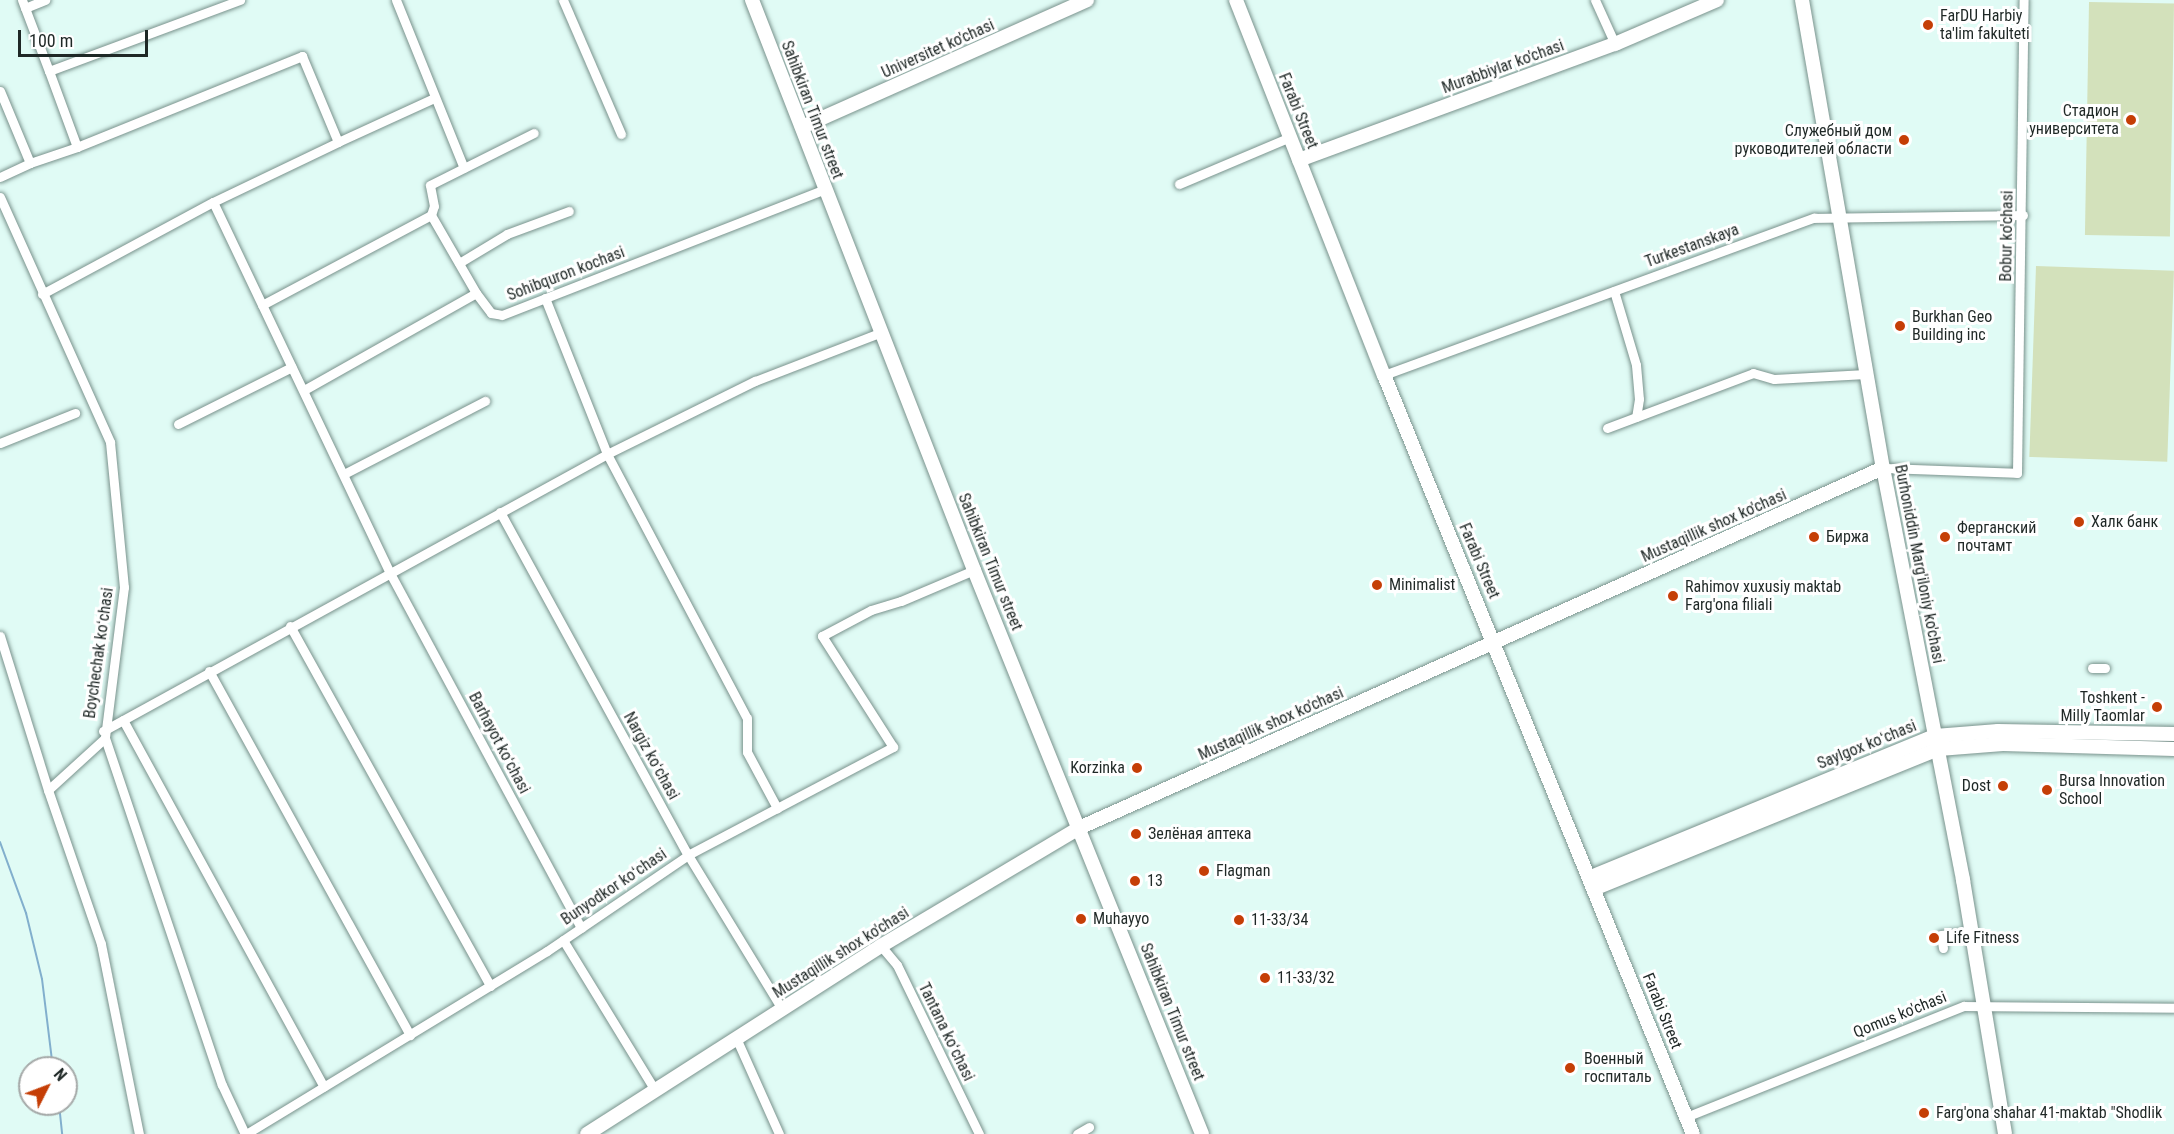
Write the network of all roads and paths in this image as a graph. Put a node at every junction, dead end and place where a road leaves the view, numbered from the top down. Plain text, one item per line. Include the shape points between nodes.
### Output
1 (45, 0) edge
2 (240, 0) edge
3 (396, 0) edge
4 (563, 0) edge
5 (752, 0) edge
6 (1087, 0) edge
7 (1236, 0) edge
8 (1595, 0) edge
9 (1717, 0) edge
10 (1802, 0) edge
11 (2024, 0) edge
12 (23, 4) edge
13 (1614, 44) junction
14 (49, 71) junction
15 (0, 91) edge
16 (434, 99) junction
17 (802, 128) junction
18 (534, 133) dead end
19 (621, 134) dead end
20 (1290, 137) junction
21 (338, 142) junction
22 (77, 147) junction
23 (1299, 160) junction
24 (30, 163) junction
25 (464, 168) junction
26 (0, 177) edge
27 (1179, 184) dead end
28 (826, 189) junction
29 (0, 197) edge
30 (213, 202) junction
31 (569, 211) dead end
32 (431, 215) junction
33 (2023, 215) junction
34 (1837, 216) junction
35 (459, 263) junction
36 (1614, 291) junction
37 (476, 292) junction
38 (42, 294) junction
39 (545, 298) junction
40 (262, 305) junction
41 (882, 332) junction
42 (292, 367) junction
43 (1866, 374) junction
44 (1384, 375) junction
45 (304, 390) junction
46 (485, 402) dead end
47 (75, 412) dead end
48 (1636, 417) junction
49 (178, 424) dead end
50 (1607, 428) dead end
51 (0, 443) edge
52 (607, 454) junction
53 (1883, 468) junction
54 (2017, 473) joint
55 (344, 474) junction
56 (500, 512) junction
57 (974, 570) junction
58 (390, 573) junction
59 (290, 626) junction
60 (0, 636) edge
61 (1495, 642) junction
62 (2092, 668) dead end
63 (2105, 668) dead end
64 (209, 671) junction
65 (123, 720) junction
66 (104, 734) junction
67 (2174, 734) edge
68 (1937, 742) junction
69 (2174, 749) edge
70 (48, 790) junction
71 (777, 808) junction
72 (1079, 828) junction
73 (688, 855) junction
74 (1594, 883) junction
75 (581, 928) junction
76 (1971, 932) junction
77 (563, 940) junction
78 (881, 946) junction
79 (1943, 948) dead end
80 (490, 986) junction
81 (1982, 1006) junction
82 (2174, 1008) edge
83 (782, 1009) junction
84 (410, 1035) junction
85 (737, 1040) junction
86 (324, 1087) junction
87 (655, 1090) junction
88 (1686, 1117) junction
89 (1089, 1127) dead end
90 (139, 1134) edge
91 (246, 1134) edge
92 (587, 1134) edge
93 (779, 1134) edge
94 (979, 1134) edge
95 (1077, 1134) edge
96 (1202, 1134) edge
97 (1693, 1134) edge
98 (2005, 1134) edge

1 - 12 street
2 - 14 street
3 - 16 street
4 - 19 street
5 - 17 main road, Sahibkiran Timur street
6 - 17 main road, Universitet ko'chasi
7 - 20 main road, Farabi Street
8 - 13 street
9 - 13 main road, Murabbiylar ko'chasi
10 - 34 main road, Burhoniddin Marg'iloniy ko'chasi
11 - 33 street, Bobur ko'chasi
12 - 14 street
13 - 23 main road, Murabbiylar ko'chasi
14 - 22 street
15 - 24 street
16 - 21 street
16 - 25 street
17 - 28 main road, Sahibkiran Timur street
18 - 25 street
20 - 23 main road, Farabi Street
20 - 27 street
21 - 22 street via 302,56
21 - 30 street
22 - 24 street
23 - 44 main road, Farabi Street
24 - 26 street
25 - 32 street via 429,185 434,206
28 - 39 street, Sohibquron kochasi
28 - 41 main road, Sahibkiran Timur street
29 - 38 street, Boychechak koʻchasi
30 - 38 street
30 - 40 street, Barhayot koʻchasi
31 - 35 street via 507,234
32 - 35 street
32 - 40 street
33 - 34 street, Turkestanskaya
33 - 54 street, Bobur ko'chasi
34 - 36 street, Turkestanskaya via 1814,218
34 - 43 main road, Burhoniddin Marg'iloniy ko'chasi
35 - 37 street
36 - 44 street, Turkestanskaya
36 - 48 street via 1636,365
37 - 39 street, Sohibquron kochasi via 496,316
37 - 45 street
38 - 66 street, Boychechak koʻchasi via 110,442 124,587
39 - 52 street
40 - 42 street, Barhayot koʻchasi
41 - 52 street via 755,381
41 - 57 main road, Sahibkiran Timur street
42 - 45 street, Barhayot koʻchasi
42 - 49 street
43 - 48 street via 1774,379 1753,373
43 - 53 main road, Burhoniddin Marg'iloniy ko'chasi
44 - 61 main road, Farabi Street
45 - 55 street, Barhayot koʻchasi
46 - 55 street
47 - 51 street
48 - 50 street
52 - 56 street
52 - 71 street via 746,714 747,752
53 - 54 street, Mustaqillik shox ko'chasi
53 - 61 main road, Mustaqillik shox ko'chasi
53 - 68 main road, Burhoniddin Marg'iloniy ko'chasi
55 - 58 street, Barhayot koʻchasi
56 - 58 street
56 - 73 street, Nargiz koʻchasi
57 - 71 street, Bunyodkor koʻchasi via 871,610 822,636 893,747
57 - 72 main road, Sahibkiran Timur street
58 - 59 street
58 - 75 street, Barhayot koʻchasi
59 - 64 street
59 - 80 street
60 - 70 street
61 - 72 main road, Mustaqillik shox ko'chasi
61 - 74 main road, Farabi Street
62 - 63 street
64 - 65 street
64 - 84 street
65 - 66 street
65 - 86 street
66 - 70 street, Boychechak koʻchasi
66 - 91 street via 222,1085
67 - 68 main road, Saylgox koʻchasi via 1998,731
68 - 69 main road, Saylgox koʻchasi
68 - 74 main road, Saylgox koʻchasi
68 - 76 main road, Burhoniddin Marg'iloniy ko'chasi
70 - 90 street via 101,944
71 - 73 street, Bunyodkor koʻchasi
72 - 78 main road, Mustaqillik shox ko'chasi
72 - 96 main road, Sahibkiran Timur street
73 - 75 street, Bunyodkor koʻchasi
73 - 83 street, Nargiz koʻchasi
74 - 88 main road, Farabi Street
75 - 77 street, Bunyodkor koʻchasi
76 - 79 street via 1940,931
76 - 81 main road, Burhoniddin Marg'iloniy ko'chasi
77 - 80 street, Bunyodkor koʻchasi
77 - 87 street
78 - 83 main road, Mustaqillik shox ko'chasi
78 - 94 street, Tantana koʻchasi via 897,965
80 - 84 street, Bunyodkor koʻchasi
81 - 82 street, Qomus ko'chasi
81 - 88 street, Qomus ko'chasi via 1964,1006
81 - 98 main road, Burhoniddin Marg'iloniy ko'chasi
83 - 85 main road, Mustaqillik shox ko'chasi
84 - 86 street, Bunyodkor koʻchasi
85 - 87 main road, Mustaqillik shox ko'chasi
85 - 93 street
86 - 91 street, Bunyodkor koʻchasi
87 - 92 main road, Mustaqillik shox ko'chasi
88 - 97 main road, Farabi Street
89 - 95 street

